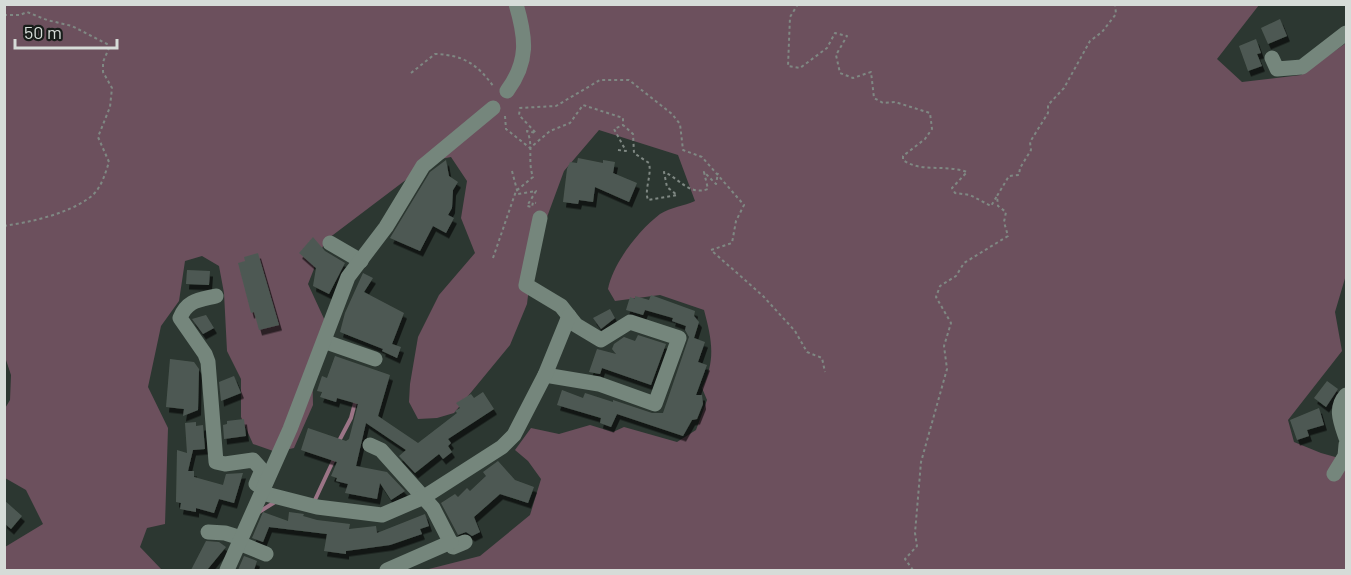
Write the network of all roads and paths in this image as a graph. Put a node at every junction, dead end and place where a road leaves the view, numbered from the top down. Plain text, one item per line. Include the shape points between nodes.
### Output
1 (516, 4) edge
2 (798, 4) edge
3 (1114, 4) edge
4 (4, 15) edge
5 (1347, 33) edge
6 (1272, 58) dead end
7 (411, 72) dead end
8 (503, 92) joint
9 (499, 111) joint
10 (623, 125) junction
11 (530, 148) junction
12 (618, 150) dead end
13 (512, 171) dead end
14 (718, 172) junction
15 (516, 191) junction
16 (997, 196) junction
17 (540, 211) joint
18 (4, 226) edge
19 (330, 243) dead end
20 (493, 258) dead end
21 (361, 261) junction
22 (216, 296) dead end
23 (568, 316) junction
24 (326, 342) junction
25 (375, 359) dead end
26 (825, 372) dead end
27 (545, 375) junction
28 (1347, 395) edge
29 (1347, 438) edge
30 (370, 445) dead end
31 (1347, 445) edge
32 (1334, 474) dead end
33 (263, 490) junction
34 (424, 497) junction
35 (208, 532) dead end
36 (240, 541) junction
37 (266, 554) dead end
38 (408, 566) edge
39 (227, 570) edge
40 (387, 570) edge
41 (913, 570) edge

1 - 8 street via 525,35 524,54
2 - 16 path via 790,17 788,66 800,68 827,48 835,33 847,36 836,55 840,73 853,78 871,72 874,98 930,113 932,129 903,160 913,168 942,166 968,172 952,188 955,193 970,195 991,206
3 - 16 path via 1116,15 1090,40 1064,88 1048,105 1048,113 1030,142 1031,150 1019,175 1010,176
4 - 18 path via 27,12 72,26 107,44 104,72 112,88 110,107 98,137 109,159 104,181 89,198 45,219
5 - 6 street via 1302,67 1277,69
7 - 8 path via 435,54 459,57 479,67
9 - 11 path via 506,129
9 - 21 street via 423,166
10 - 11 path via 623,118 583,105 570,123 550,131
10 - 12 path via 614,129 626,151
10 - 14 path via 633,134 634,153 649,163 648,200 677,195 667,187 664,172 685,187 703,191 708,189 704,172 716,184
11 - 14 path via 527,131 536,133 519,115 520,108 556,106 600,80 628,80 680,124 683,150 702,157
11 - 15 path via 533,177
13 - 15 path
14 - 26 path via 744,205 732,243 711,250 763,296 795,331 807,352 822,358
15 - 17 path via 518,195 536,191 527,206 532,207 533,202
15 - 20 path
16 - 41 path via 998,206 1006,212 1008,236 964,263 956,276 940,286 936,297 951,322 944,346 947,369 922,456 917,546 905,559
17 - 23 street via 526,285 561,306
19 - 21 street
21 - 24 street via 339,294
22 - 33 street via 192,301 180,318 205,354 216,462 253,460 262,470 256,484
23 - 27 street
23 - 27 street via 601,340 630,322 679,338 655,404 599,384
24 - 25 street
24 - 33 street
27 - 34 street via 514,435 502,447
28 - 29 street via 1338,416
30 - 34 street via 381,450
31 - 32 street
33 - 34 street via 317,507 382,514
33 - 36 street
34 - 38 street via 458,542
35 - 36 street via 225,533
36 - 37 street
36 - 39 street
38 - 40 street

